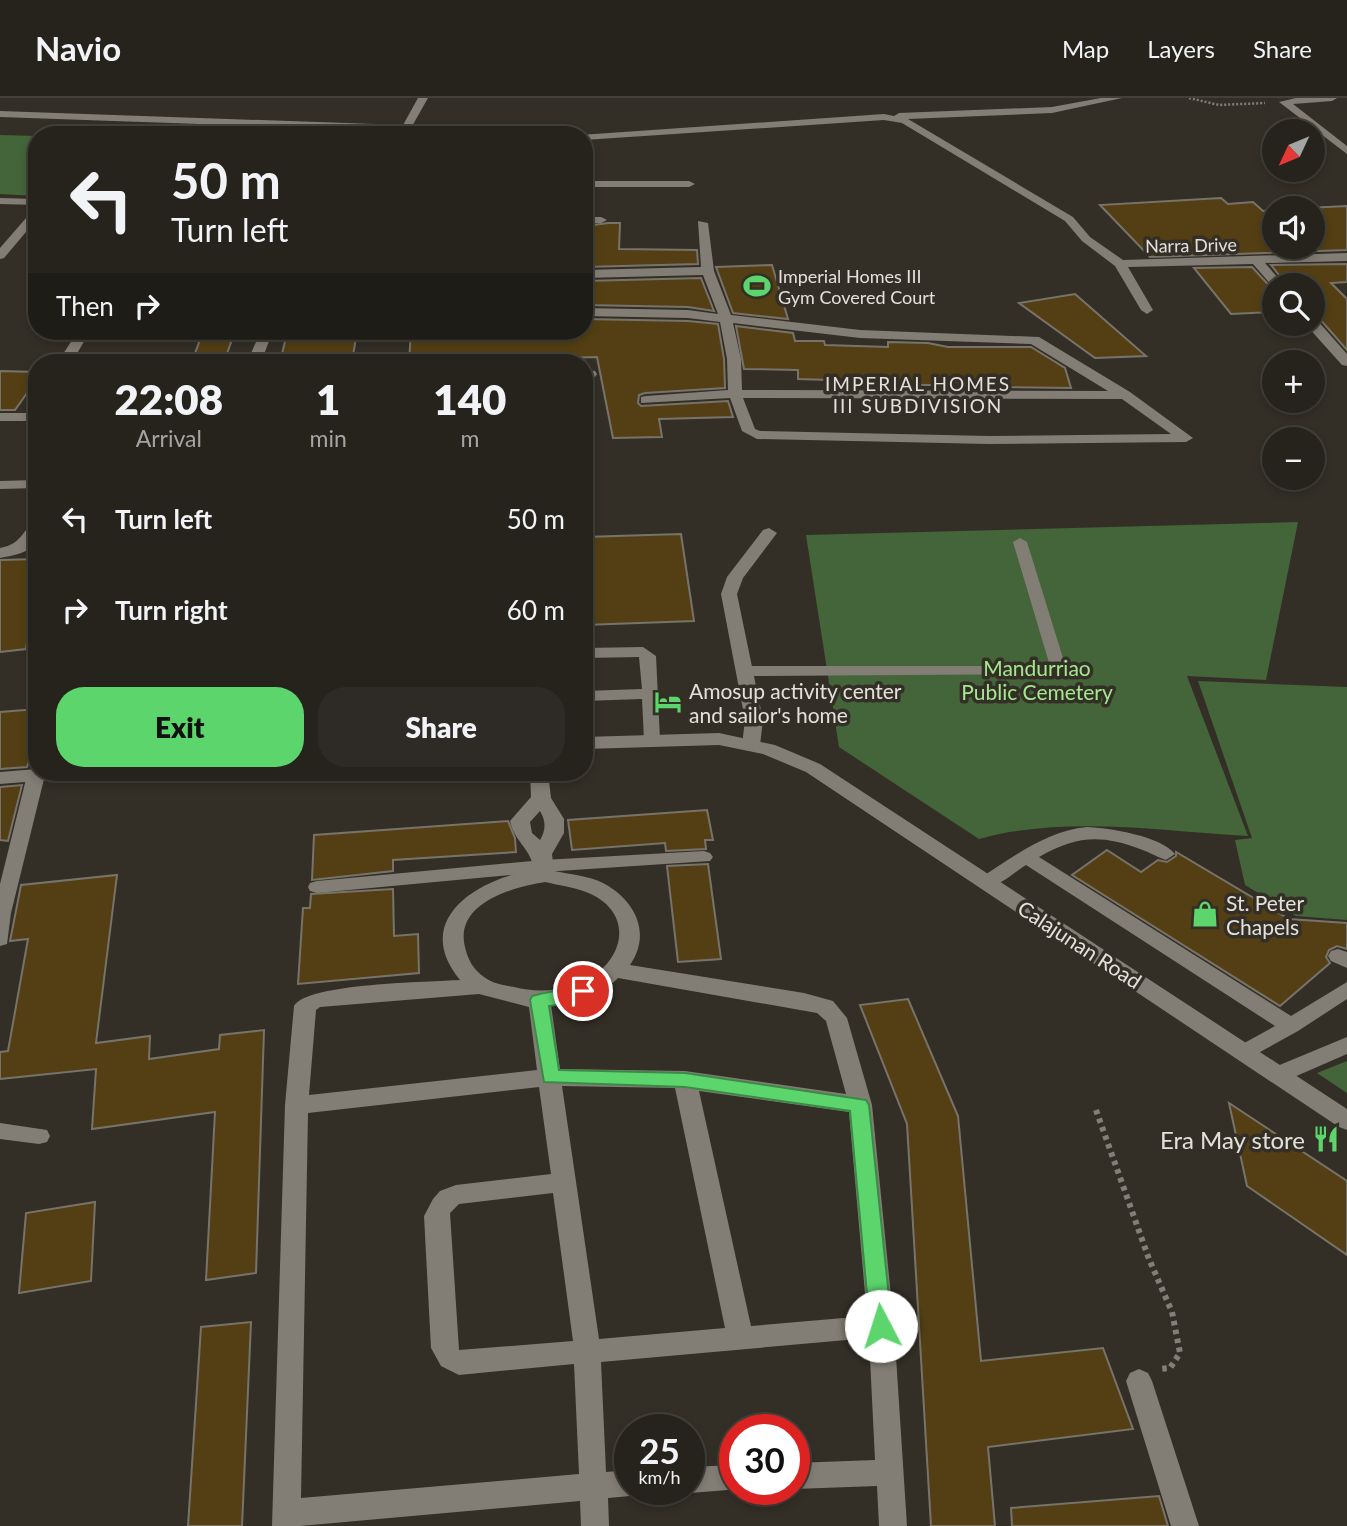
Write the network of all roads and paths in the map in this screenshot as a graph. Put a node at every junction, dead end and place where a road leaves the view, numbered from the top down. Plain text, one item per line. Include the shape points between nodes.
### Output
1 (423, 98) edge
2 (1117, 98) edge
3 (1189, 98) edge
4 (1332, 98) edge
5 (1284, 102) junction
6 (0, 114) edge
7 (884, 117) junction
8 (273, 126) edge
9 (411, 126) edge
10 (593, 136) edge
11 (1347, 151) edge
12 (593, 184) edge
13 (689, 184) dead end
14 (0, 201) edge
15 (28, 202) edge
16 (593, 220) edge
17 (601, 220) dead end
18 (28, 222) edge
19 (702, 223) dead end
20 (0, 255) edge
21 (1347, 257) edge
22 (1257, 261) junction
23 (1120, 264) junction
24 (708, 271) junction
25 (1268, 273) edge
26 (593, 274) edge
27 (1147, 310) dead end
28 (593, 312) edge
29 (726, 319) junction
30 (1324, 336) edge
31 (1347, 362) edge
32 (735, 394) junction
33 (1125, 395) junction
34 (646, 400) dead end
35 (0, 417) edge
36 (28, 417) edge
37 (28, 484) edge
38 (0, 485) edge
39 (769, 533) dead end
40 (1020, 542) dead end
41 (28, 543) edge
42 (0, 553) edge
43 (593, 653) edge
44 (744, 671) junction
45 (650, 694) junction
46 (593, 696) edge
47 (652, 740) junction
48 (593, 743) edge
49 (751, 745) junction
50 (28, 776) edge
51 (0, 778) edge
52 (35, 781) edge
53 (540, 781) edge
54 (541, 798) junction
55 (1166, 854) dead end
56 (704, 857) dead end
57 (1028, 858) junction
58 (544, 865) junction
59 (986, 882) junction
60 (317, 887) dead end
61 (0, 939) edge
62 (617, 970) junction
63 (481, 986) junction
64 (1347, 989) edge
65 (539, 1000) junction
66 (1291, 1026) junction
67 (1347, 1045) edge
68 (1244, 1052) junction
69 (1278, 1075) junction
70 (551, 1077) junction
71 (685, 1080) junction
72 (297, 1105) junction
73 (859, 1105) junction
74 (1096, 1110) dead end
75 (1347, 1121) edge
76 (0, 1131) edge
77 (39, 1136) dead end
78 (565, 1182) junction
79 (881, 1326) junction
80 (741, 1339) junction
81 (587, 1350) junction
82 (1139, 1381) joint
83 (890, 1472) junction
84 (810, 1475) edge
85 (614, 1484) edge
86 (593, 1485) junction
87 (286, 1519) edge
88 (595, 1526) edge
89 (893, 1526) edge
90 (1185, 1526) edge

1 - 9 street
2 - 7 street via 1052,110
3 - 5 path via 1219,105
4 - 5 street
5 - 11 street
6 - 8 street
7 - 10 street
7 - 23 street via 919,128 1069,219 1086,239
12 - 13 street
14 - 15 street
16 - 17 street
18 - 20 street
19 - 24 street
21 - 22 street, Narra Drive
22 - 23 street, Narra Drive
22 - 25 street
23 - 27 street
24 - 26 street
24 - 29 street
28 - 29 street
29 - 32 street
29 - 33 street via 860,334 1034,340
30 - 31 street
32 - 33 street
32 - 33 street via 749,431 768,437 1186,438
32 - 34 street
35 - 36 street
37 - 38 street
39 - 44 street via 735,577 729,593
40 - 44 lane via 1059,671
41 - 42 street
43 - 45 lane via 643,652 648,656
44 - 49 street via 754,720
45 - 46 lane
45 - 47 lane
47 - 48 street, Calajunan Road
47 - 49 street, Calajunan Road via 719,739
49 - 59 street, Calajunan Road via 813,768
50 - 51 street
52 - 61 lane via 2,913
53 - 54 street
54 - 58 street via 554,819
54 - 58 street via 520,821 523,835
55 - 57 lane via 1135,841 1077,834
56 - 58 lane
57 - 59 lane
57 - 66 lane
58 - 60 lane
58 - 62 street via 598,886 617,899 628,915 632,933 629,952
58 - 63 street via 490,888 468,904 455,925 452,947 461,969
59 - 68 street, Calajunan Road
62 - 65 street via 596,986 569,997
62 - 73 street via 825,1007 836,1018 843,1038
63 - 65 street via 508,997
63 - 72 street via 328,997 305,1006
64 - 66 lane
65 - 70 street
66 - 68 lane
67 - 69 street
68 - 69 street, Calajunan Road
69 - 75 street, Calajunan Road
70 - 71 street
70 - 72 street
70 - 78 street
71 - 73 street
71 - 80 street
72 - 87 street
73 - 79 street
74 - 82 path via 1172,1312 1180,1353 1170,1368 1155,1370
76 - 77 lane
78 - 81 street
78 - 81 street via 456,1195 441,1205 436,1216 444,1348 459,1363
79 - 80 street
79 - 83 street
80 - 81 street
81 - 86 street
82 - 90 street
83 - 84 street
83 - 89 street
85 - 86 street
86 - 87 street
86 - 88 street

